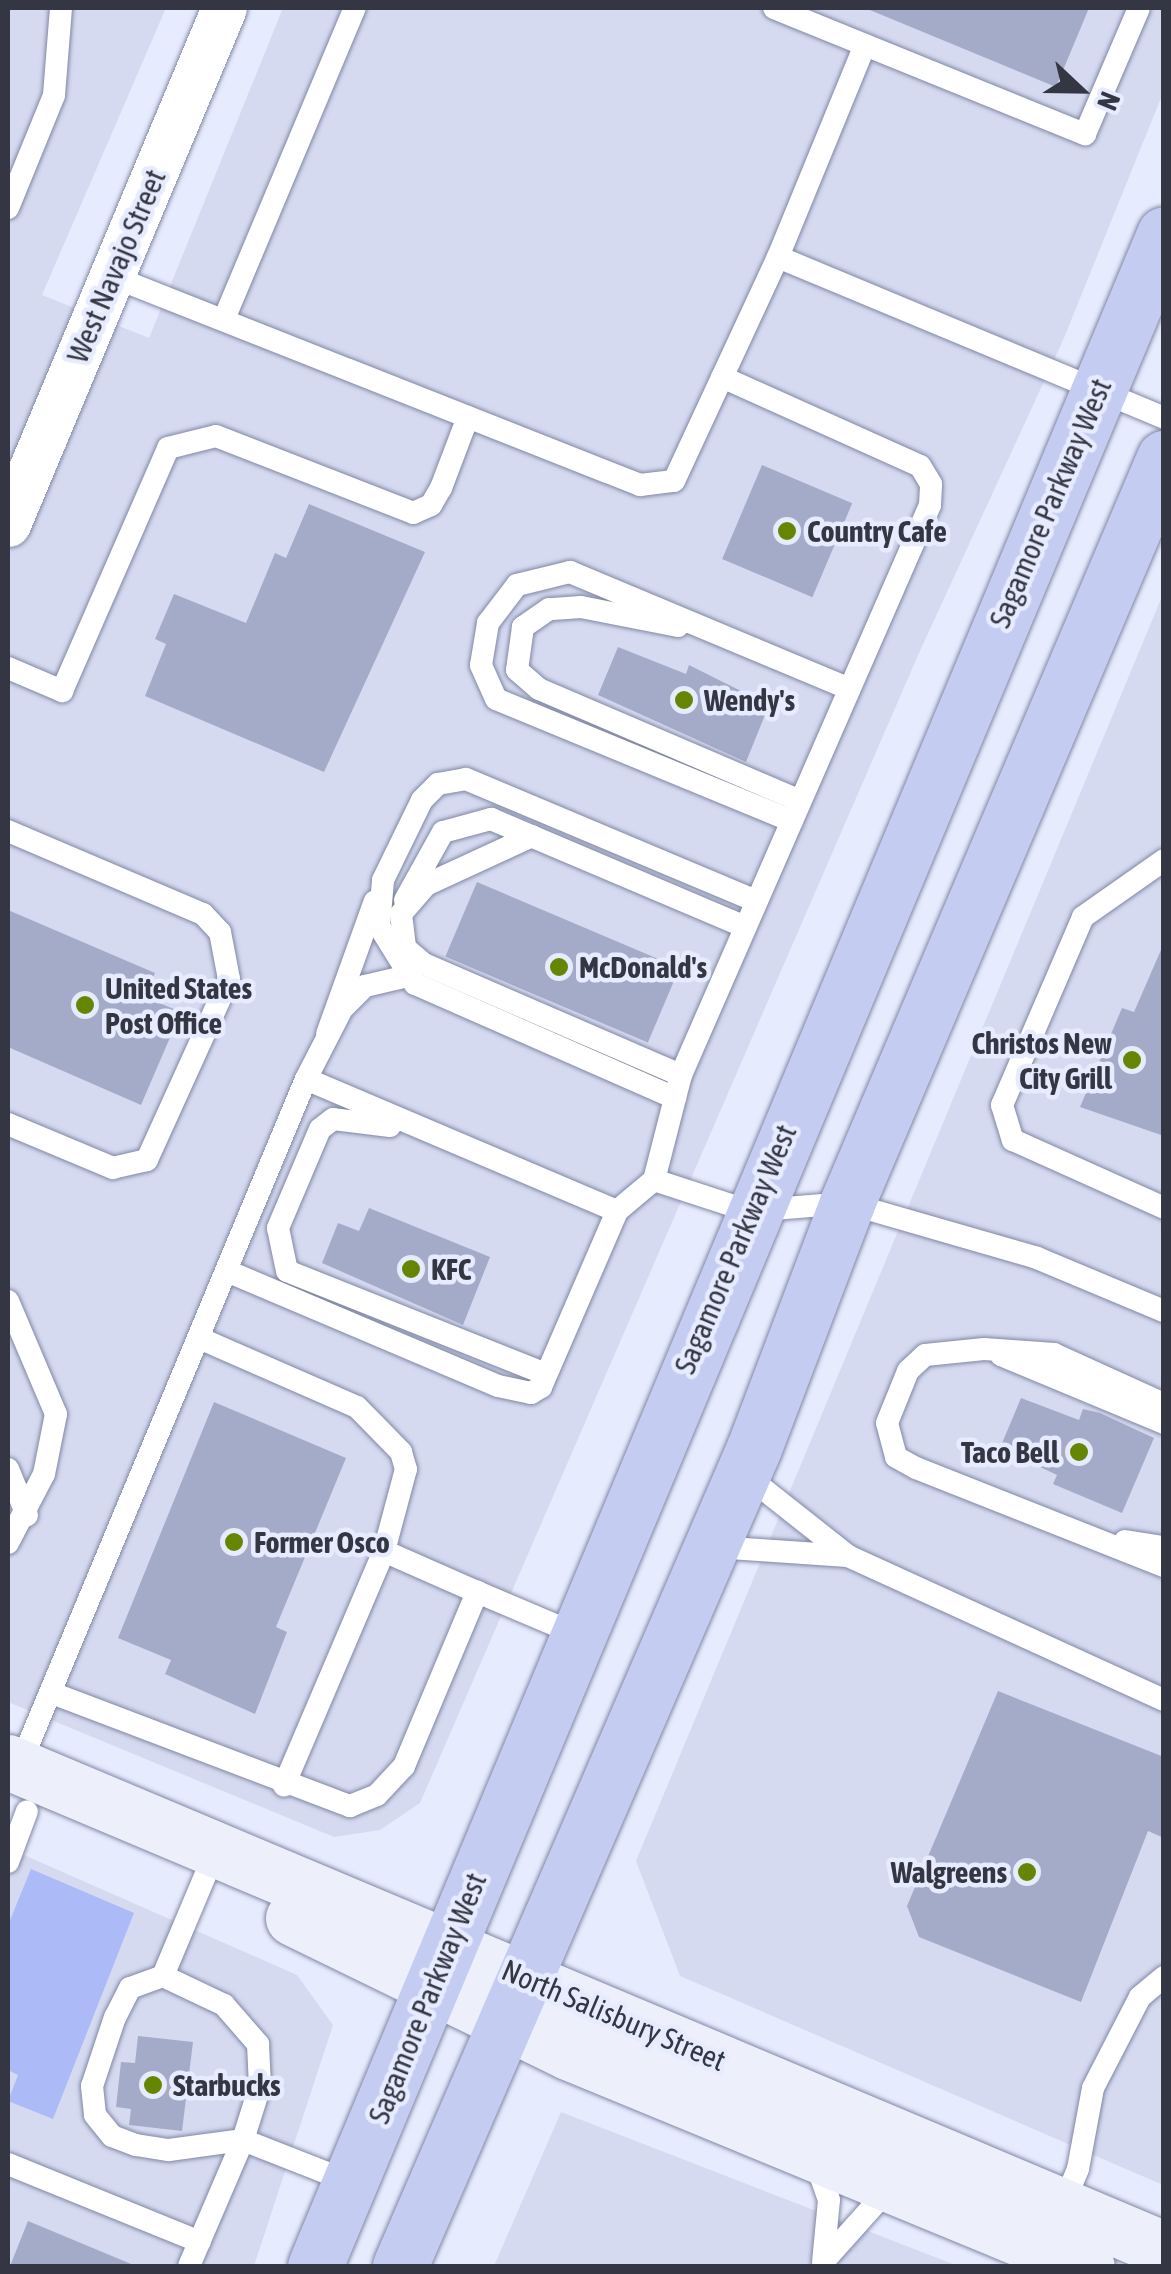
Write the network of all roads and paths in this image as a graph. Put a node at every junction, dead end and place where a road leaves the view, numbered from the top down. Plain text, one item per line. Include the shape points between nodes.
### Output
1 (61, 8) edge
2 (224, 8) edge
3 (354, 8) edge
4 (774, 8) edge
5 (1139, 8) edge
6 (864, 45) junction
7 (8, 208) edge
8 (1164, 234) edge
9 (778, 256) junction
10 (112, 276) junction
11 (224, 320) junction
12 (722, 377) junction
13 (1100, 386) junction
14 (468, 417) junction
15 (1164, 418) edge
16 (1164, 458) edge
17 (8, 524) edge
18 (720, 634) junction
19 (8, 668) edge
20 (850, 689) junction
21 (796, 811) junction
22 (8, 832) edge
23 (532, 836) junction
24 (1164, 860) edge
25 (383, 880) junction
26 (756, 901) junction
27 (400, 914) junction
28 (745, 928) junction
29 (408, 976) junction
30 (327, 1034) junction
31 (306, 1079) junction
32 (678, 1086) junction
33 (8, 1124) edge
34 (443, 1137) junction
35 (654, 1180) junction
36 (847, 1203) junction
37 (1164, 1208) edge
38 (617, 1211) junction
39 (749, 1211) junction
40 (227, 1271) junction
41 (8, 1301) edge
42 (1164, 1311) edge
43 (199, 1338) junction
44 (984, 1350) junction
45 (546, 1374) junction
46 (1164, 1404) edge
47 (1164, 1423) edge
48 (8, 1468) edge
49 (743, 1473) junction
50 (27, 1515) junction
51 (1088, 1534) junction
52 (8, 1543) edge
53 (711, 1547) junction
54 (1164, 1547) edge
55 (384, 1551) junction
56 (848, 1556) junction
57 (1164, 1566) edge
58 (477, 1592) junction
59 (576, 1634) junction
60 (52, 1693) junction
61 (1164, 1700) edge
62 (15, 1786) edge
63 (284, 1786) junction
64 (8, 1862) edge
65 (204, 1879) junction
66 (443, 1964) junction
67 (164, 1976) junction
68 (1164, 1977) edge
69 (516, 1997) junction
70 (242, 2140) junction
71 (812, 2152) junction
72 (8, 2164) edge
73 (350, 2182) junction
74 (891, 2186) junction
75 (1062, 2207) junction
76 (200, 2242) junction
77 (1164, 2249) edge
78 (822, 2264) edge
79 (190, 2266) edge
80 (315, 2266) edge
81 (400, 2266) edge
82 (1087, 2266) edge

1 - 7 lane via 54,95
2 - 10 street, West Navajo Street
3 - 11 lane
4 - 6 lane
5 - 6 lane via 1086,134
6 - 9 lane
8 - 13 highway, Sagamore Parkway West
9 - 12 lane
9 - 13 lane
10 - 11 lane
10 - 17 street, West Navajo Street
11 - 14 lane
12 - 14 lane via 674,481 640,485
12 - 20 lane via 920,466 931,484 930,505
13 - 15 lane
13 - 39 highway, Sagamore Parkway West
14 - 19 lane via 430,506 413,513 216,436 168,448 62,691
16 - 36 highway
18 - 20 lane
18 - 21 lane via 565,606 522,626 514,657 517,670 539,689
18 - 21 lane via 597,581 545,572 517,585 488,623 481,665 496,700
20 - 21 lane
21 - 26 lane
22 - 33 lane via 204,914 220,932 229,979 147,1160 113,1168
23 - 27 lane via 426,885
23 - 27 lane via 491,819 456,824 430,845
23 - 28 lane
24 - 37 lane via 1083,917 1002,1105 1012,1140
25 - 26 lane via 422,800 438,784 466,779
25 - 29 lane via 379,926
25 - 30 lane
26 - 28 lane
27 - 32 lane via 404,948 424,964
28 - 32 lane
29 - 30 lane via 365,986
29 - 32 lane
30 - 31 lane
31 - 34 lane
31 - 40 lane
32 - 35 lane
34 - 38 lane
34 - 45 lane via 333,1119 320,1129 292,1195 277,1252 287,1271
35 - 38 lane
35 - 39 lane
36 - 39 lane
36 - 42 lane via 1036,1258
36 - 49 highway
38 - 45 lane
39 - 59 highway, Sagamore Parkway West
40 - 43 lane
40 - 45 lane via 498,1386 531,1393
41 - 50 lane via 56,1414
43 - 55 lane via 357,1407 401,1452 405,1485
43 - 60 lane
44 - 46 lane via 1054,1354
44 - 47 lane
44 - 51 lane via 925,1356 908,1371 887,1423 888,1443 916,1468
48 - 50 lane
49 - 53 highway
49 - 56 lane
50 - 52 lane
51 - 54 lane
51 - 57 lane
53 - 56 lane
53 - 69 highway
55 - 58 lane
55 - 63 lane
56 - 61 lane
58 - 59 lane
58 - 63 lane via 404,1766 378,1795 350,1806
59 - 66 highway, Sagamore Parkway West
60 - 62 lane
60 - 63 lane
62 - 64 lane
62 - 65 street, North Salisbury Street
62 - 66 street, North Salisbury Street
65 - 66 street, North Salisbury Street
65 - 67 lane
66 - 69 street, North Salisbury Street
66 - 73 highway, Sagamore Parkway West
67 - 70 lane via 224,2005 258,2044 260,2086
67 - 70 lane via 130,1988 114,2016 92,2086 95,2116 112,2136 136,2145 169,2150
68 - 75 lane via 1140,1997 1093,2088 1078,2169
69 - 71 street, North Salisbury Street via 568,2052
69 - 75 street, North Salisbury Street
69 - 81 highway
70 - 73 lane
70 - 76 lane
71 - 74 street, North Salisbury Street
71 - 78 lane via 829,2200
72 - 76 lane
73 - 80 highway, Sagamore Parkway West
74 - 78 lane
74 - 82 street, North Salisbury Street
75 - 77 street, North Salisbury Street
76 - 79 lane

